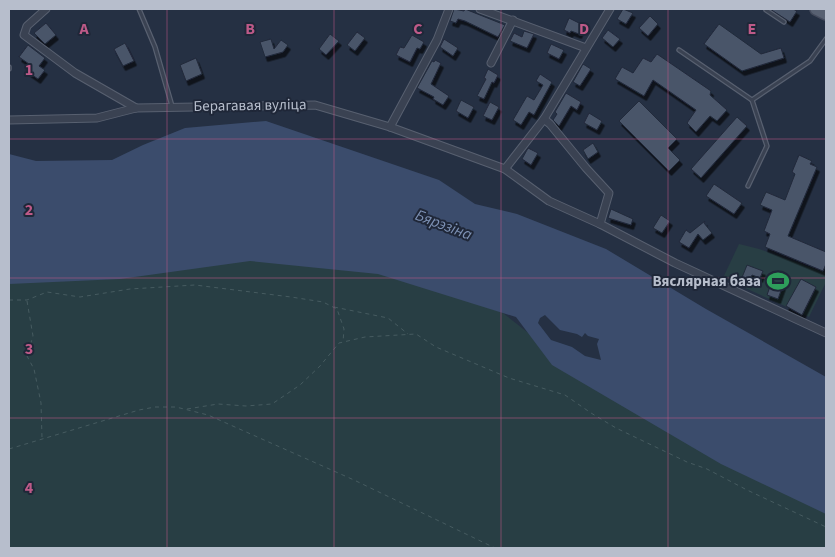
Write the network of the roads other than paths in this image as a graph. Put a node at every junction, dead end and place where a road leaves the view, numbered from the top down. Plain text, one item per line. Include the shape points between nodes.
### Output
1 (46, 9) edge
2 (138, 9) edge
3 (449, 9) edge
4 (480, 9) edge
5 (610, 9) edge
6 (766, 9) edge
7 (816, 9) edge
8 (826, 14) edge
9 (513, 20) junction
10 (784, 22) dead end
11 (826, 39) edge
12 (586, 48) junction
13 (678, 50) dead end
14 (491, 63) dead end
15 (752, 100) junction
16 (172, 106) junction
17 (136, 108) junction
18 (544, 119) junction
19 (9, 120) edge
20 (390, 127) junction
21 (505, 169) junction
22 (748, 186) dead end
23 (600, 224) junction
24 (826, 333) edge

1 - 17 street via 27,26 24,35 75,73
2 - 16 lane via 155,47
3 - 20 street via 438,40
4 - 9 street
5 - 12 street
6 - 10 lane
7 - 8 main road
9 - 12 street
9 - 14 street
11 - 15 lane via 810,61
12 - 18 street
13 - 15 lane
15 - 22 lane via 767,146
16 - 17 street, Берагавая вуліца
16 - 20 street, Берагавая вуліца via 316,105
17 - 19 street, Берагавая вуліца via 97,118
18 - 21 street
18 - 23 street via 609,193
20 - 21 street, Берагавая вуліца
21 - 23 street, Берагавая вуліца via 549,201
23 - 24 street, Берагавая вуліца via 675,263

